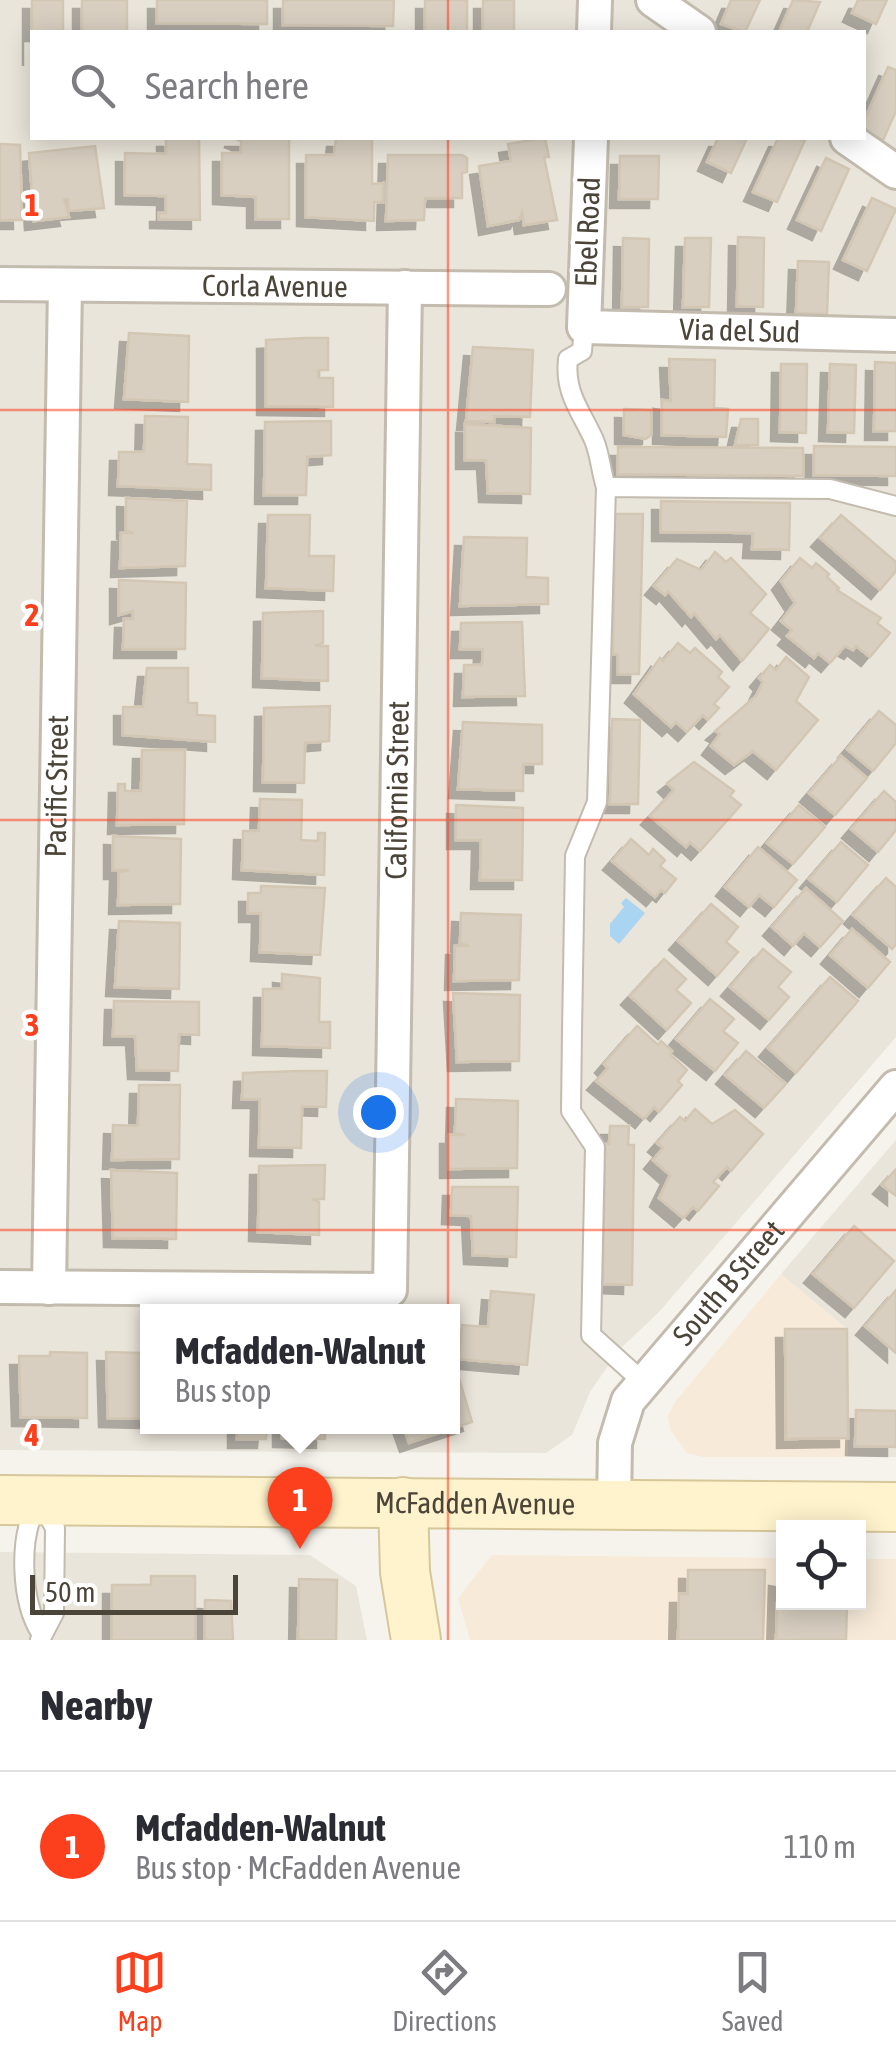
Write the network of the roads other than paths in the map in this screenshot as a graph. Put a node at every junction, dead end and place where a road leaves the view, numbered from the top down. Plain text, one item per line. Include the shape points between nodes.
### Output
1 (596, 0) edge
2 (652, 0) edge
3 (594, 30) edge
4 (696, 30) edge
5 (591, 140) edge
6 (850, 140) edge
7 (896, 172) edge
8 (0, 284) edge
9 (65, 285) junction
10 (404, 288) junction
11 (549, 289) dead end
12 (584, 327) junction
13 (896, 336) edge
14 (606, 487) junction
15 (896, 506) edge
16 (896, 1087) edge
17 (0, 1287) edge
18 (49, 1288) junction
19 (642, 1381) junction
20 (20, 1500) edge
21 (402, 1502) junction
22 (614, 1504) junction
23 (894, 1505) edge
24 (40, 1637) edge
25 (416, 1640) edge

1 - 3 street
2 - 4 street
5 - 12 street, Ebel Road
6 - 7 street
8 - 9 street, Corla Avenue
9 - 10 street, Corla Avenue
9 - 18 street, Pacific Street
10 - 11 street, Corla Avenue
10 - 18 street, California Street via 390,1290
12 - 13 street, Via del Sud
12 - 14 lane via 582,351 568,359 566,373
14 - 15 lane via 830,489
14 - 19 lane via 597,802 576,856 570,1111 595,1147 591,1336
16 - 19 street, South B Street
17 - 18 street
19 - 22 street, South B Street via 614,1443
20 - 21 main road, McFadden Avenue
20 - 24 lane via 27,1524 28,1613
20 - 24 lane via 55,1528 54,1613
21 - 22 main road, McFadden Avenue
21 - 25 main road
22 - 23 main road, McFadden Avenue

